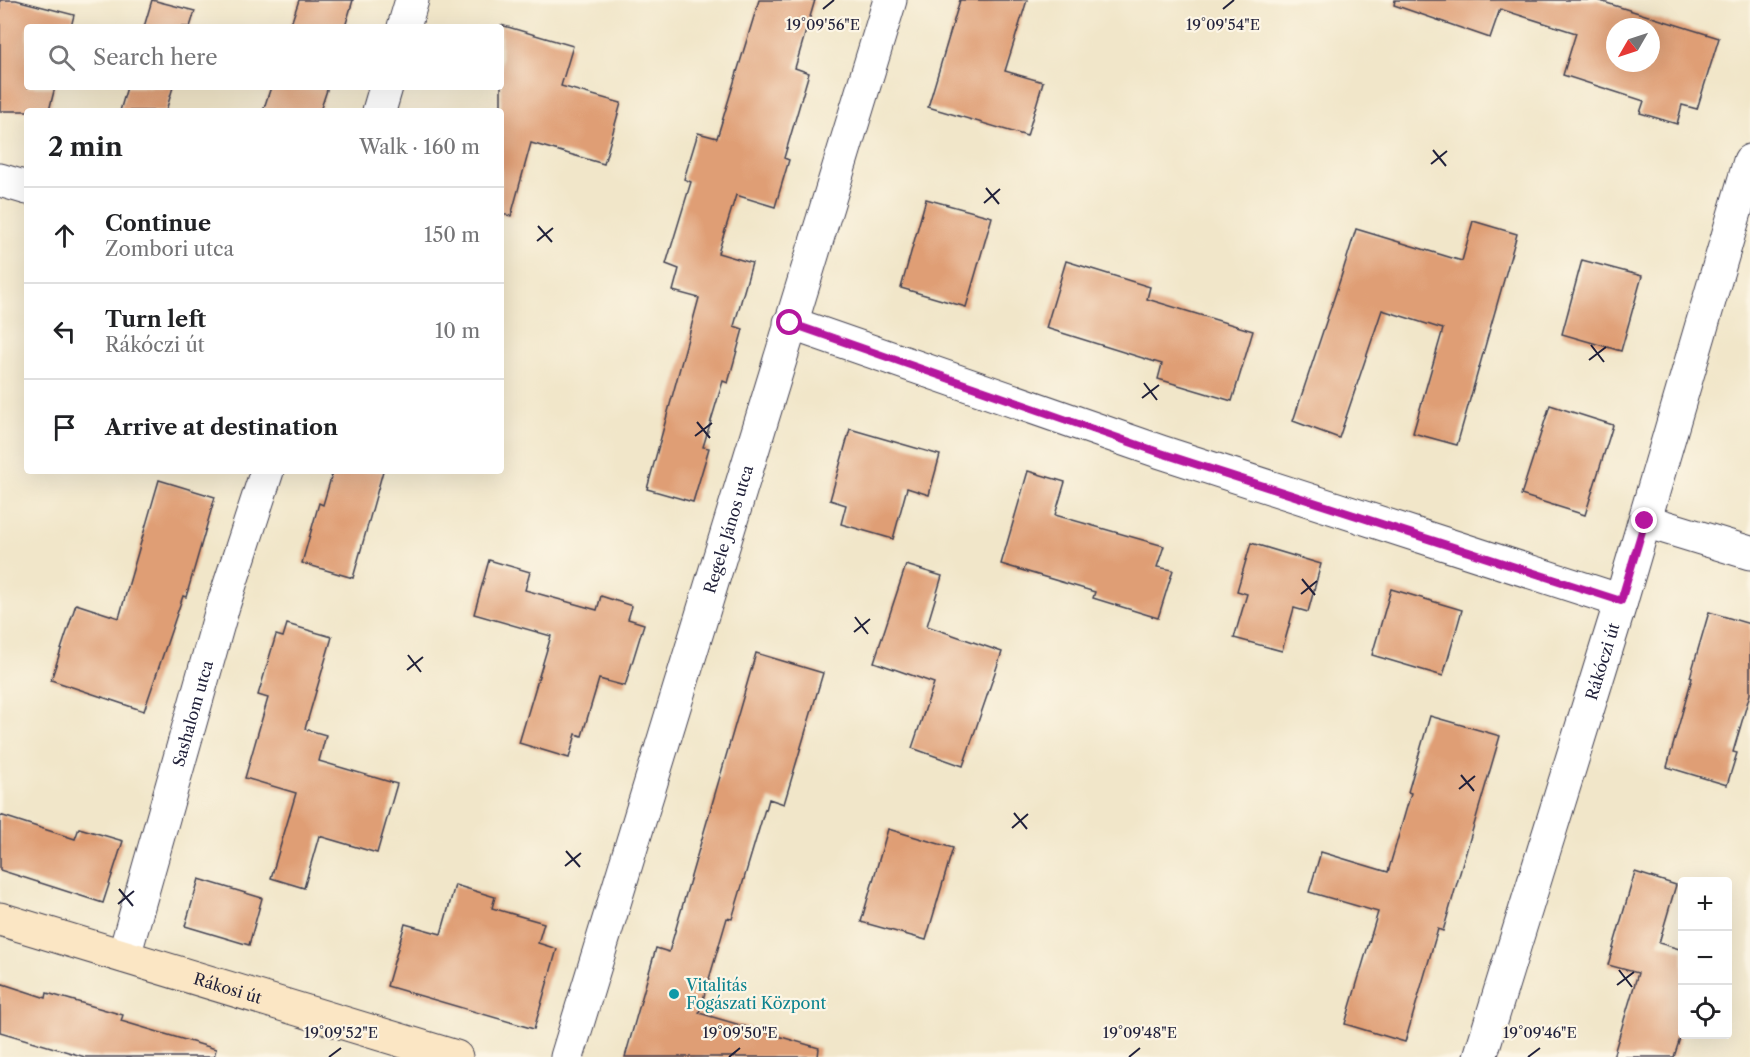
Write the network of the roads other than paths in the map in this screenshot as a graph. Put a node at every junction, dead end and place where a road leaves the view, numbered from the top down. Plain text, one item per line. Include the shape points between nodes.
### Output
1 (412, 0) edge
2 (890, 0) edge
3 (405, 24) edge
4 (385, 90) edge
5 (380, 108) edge
6 (1750, 161) edge
7 (0, 180) edge
8 (24, 187) edge
9 (790, 323) junction
10 (266, 474) edge
11 (1645, 521) junction
12 (1750, 553) edge
13 (1621, 601) junction
14 (0, 919) edge
15 (124, 956) junction
16 (456, 1057) edge
17 (567, 1057) edge
18 (1480, 1057) edge

1 - 3 street
2 - 9 street, Regele János utca
4 - 5 street
6 - 11 street, Rákóczi út
7 - 8 street
9 - 13 street via 1161,453
9 - 17 street, Regele János utca
10 - 15 street, Sashalom utca via 223,606
11 - 12 street
11 - 13 street, Rákóczi út
13 - 18 street, Rákóczi út
14 - 15 main road, Rákosi út
15 - 16 main road, Rákosi út

